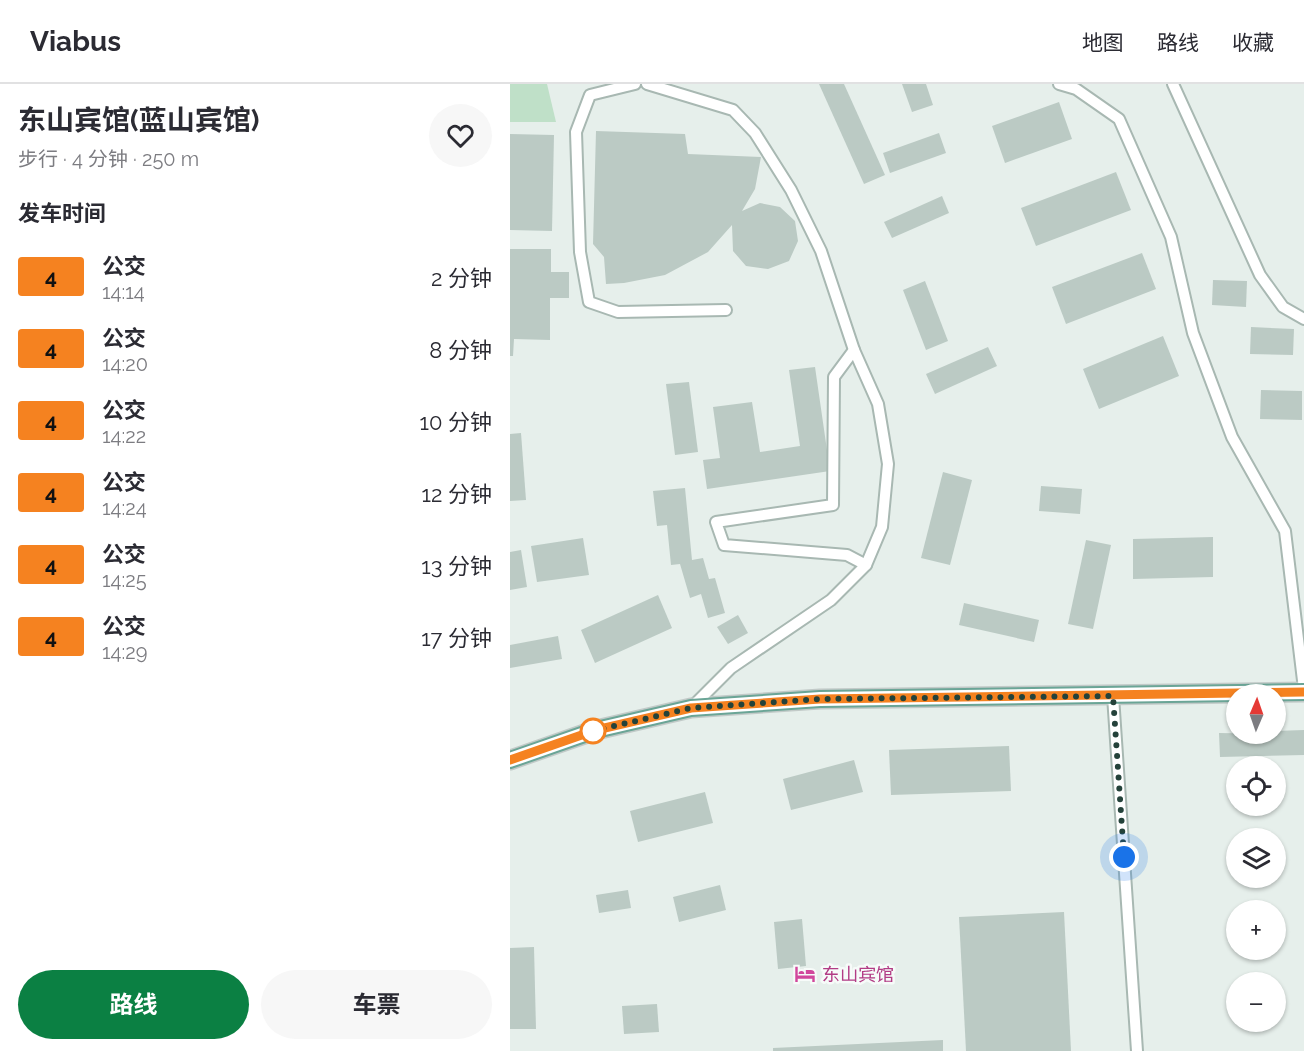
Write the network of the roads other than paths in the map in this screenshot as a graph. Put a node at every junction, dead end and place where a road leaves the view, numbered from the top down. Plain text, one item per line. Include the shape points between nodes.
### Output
1 (635, 84) edge
2 (647, 84) edge
3 (1059, 84) edge
4 (1173, 84) edge
5 (726, 310) dead end
6 (1304, 318) edge
7 (854, 350) junction
8 (866, 565) junction
9 (1304, 690) edge
10 (1113, 696) junction
11 (691, 708) junction
12 (510, 760) edge
13 (1137, 1051) edge

1 - 5 lane via 590,95 576,132 580,252 589,302 618,312
2 - 7 lane via 733,110 755,133 791,190 821,251
3 - 9 lane via 1076,89 1119,119 1172,237 1192,333 1232,437 1285,531
4 - 6 lane via 1260,275 1283,307
7 - 8 lane via 878,404 888,464 882,526
7 - 8 lane via 834,377 833,505 716,522 724,545 847,555
8 - 11 lane via 831,600 731,668
9 - 10 main road
10 - 11 main road via 820,699
10 - 13 lane
11 - 12 main road via 596,730

